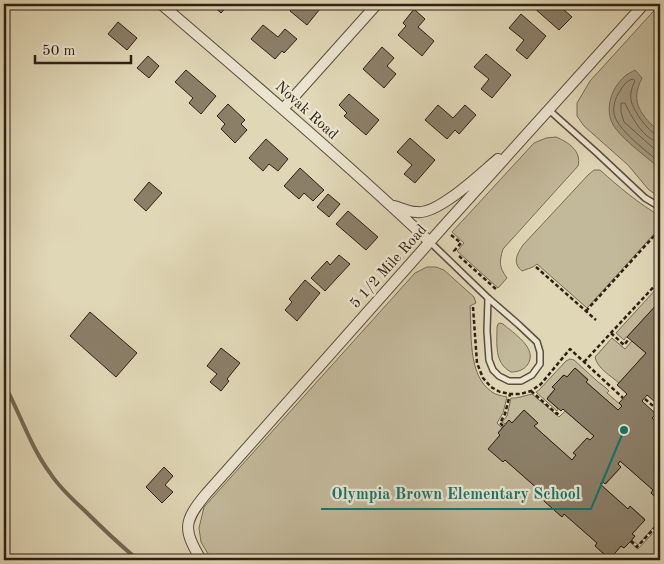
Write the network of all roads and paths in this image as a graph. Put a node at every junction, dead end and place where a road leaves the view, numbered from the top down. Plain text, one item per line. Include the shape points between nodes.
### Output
1 (161, 4) edge
2 (377, 4) edge
3 (644, 4) edge
4 (283, 109) junction
5 (549, 110) junction
6 (523, 139) junction
7 (390, 205) junction
8 (660, 207) edge
9 (443, 227) junction
10 (654, 236) dead end
11 (430, 242) junction
12 (536, 267) dead end
13 (660, 280) edge
14 (656, 284) junction
15 (660, 288) edge
16 (497, 290) dead end
17 (488, 298) junction
18 (474, 308) dead end
19 (586, 311) junction
20 (596, 320) dead end
21 (611, 333) junction
22 (629, 339) dead end
23 (584, 362) junction
24 (531, 391) junction
25 (510, 394) junction
26 (623, 398) dead end
27 (645, 399) dead end
28 (560, 410) dead end
29 (660, 412) edge
30 (504, 426) dead end
31 (660, 522) edge
32 (631, 541) dead end
33 (201, 560) edge

1 - 4 street, Novak Road
2 - 4 street
3 - 5 street, 5 1/2 Mile Road
4 - 7 street, Novak Road
5 - 6 street, 5 1/2 Mile Road
5 - 8 lane via 645,198
6 - 7 street via 432,210 418,213
6 - 9 street, 5 1/2 Mile Road
7 - 11 street, Novak Road
9 - 11 street, 5 1/2 Mile Road
9 - 16 path via 460,243 454,251
10 - 19 path
11 - 17 lane
11 - 33 street, 5 1/2 Mile Road via 193,510 187,527
12 - 19 path
13 - 14 path
14 - 15 path
14 - 21 path
17 - 17 lane via 489,360 499,376 509,381 521,381 532,375 540,364 537,342
18 - 25 path via 477,363 492,387
19 - 20 path
21 - 22 path via 624,345
21 - 23 path
23 - 24 path via 570,350
23 - 26 path
24 - 25 path
24 - 28 path via 557,414
25 - 30 path via 500,423
27 - 29 path
31 - 32 path via 637,547

